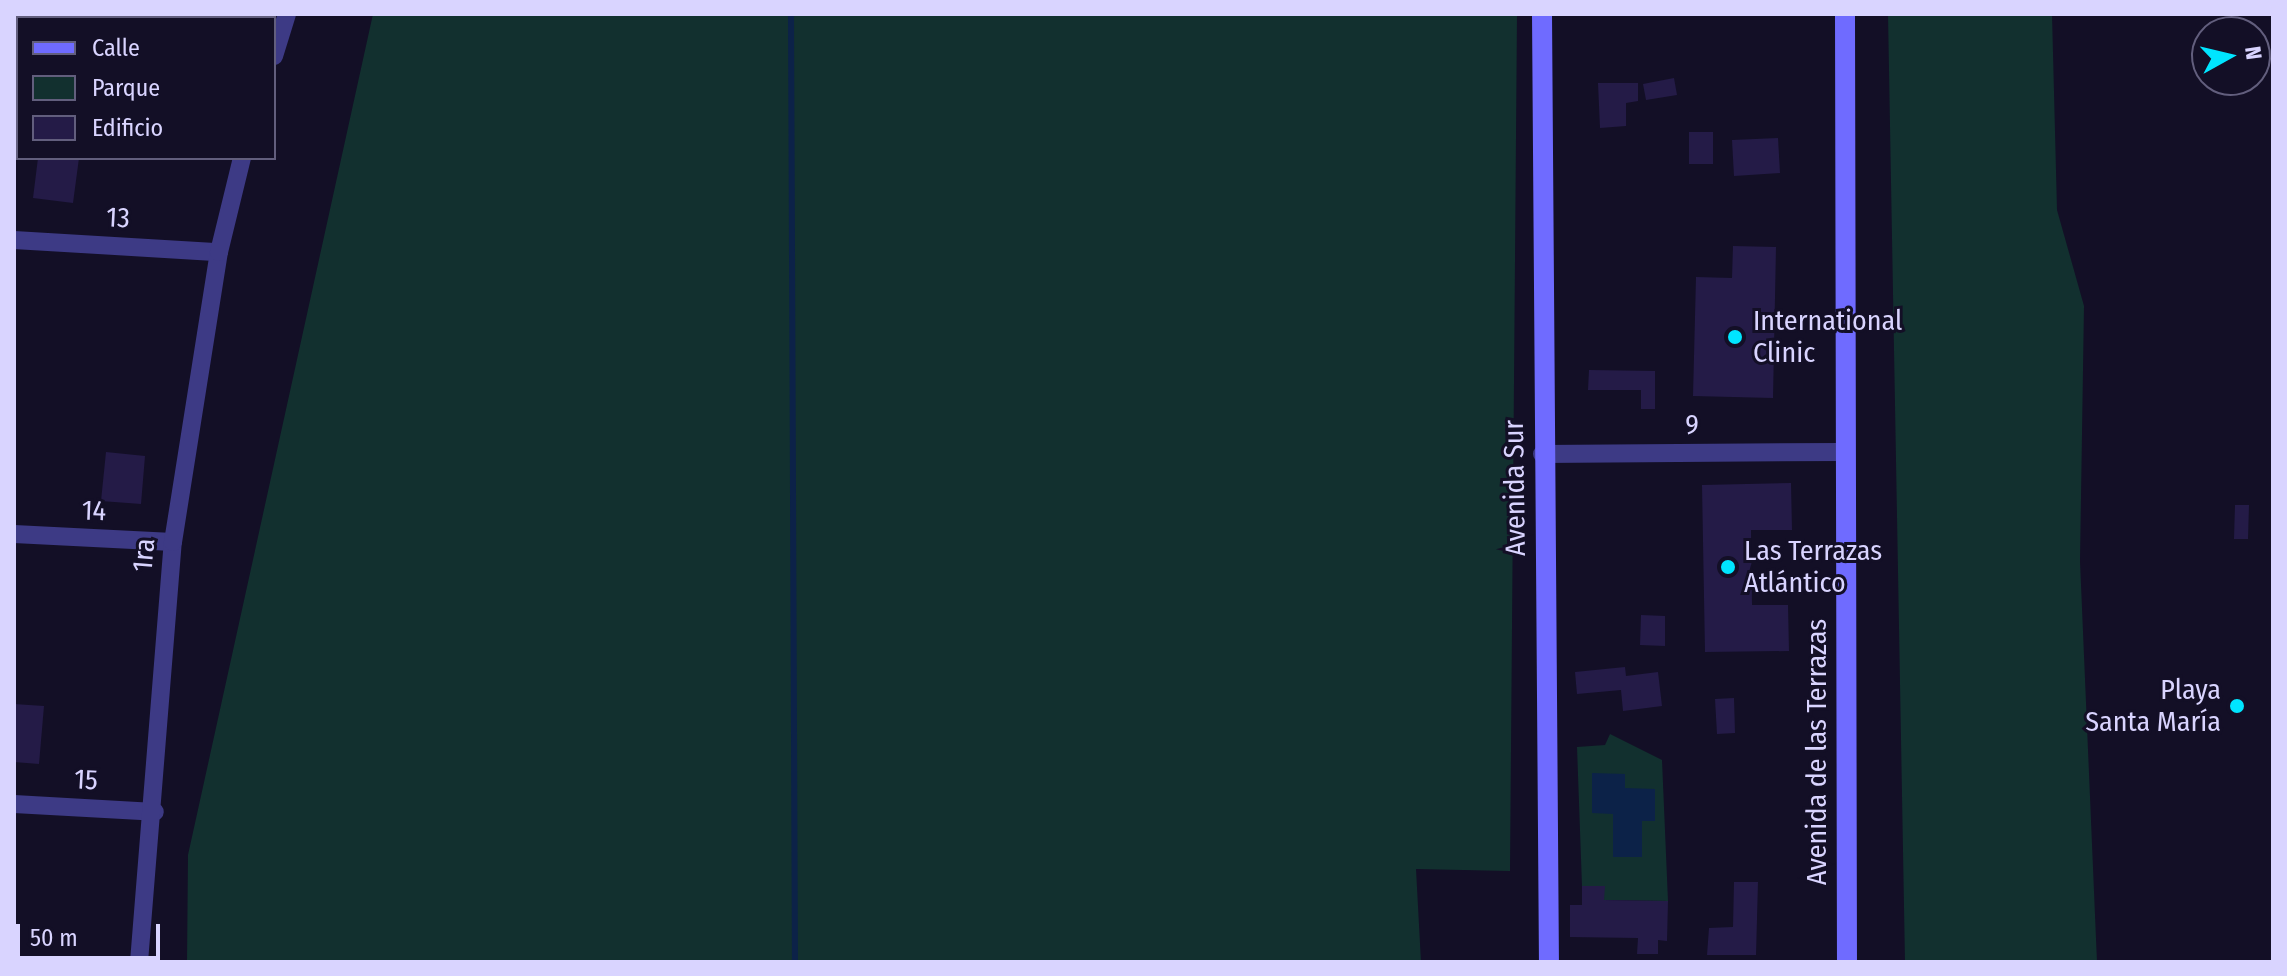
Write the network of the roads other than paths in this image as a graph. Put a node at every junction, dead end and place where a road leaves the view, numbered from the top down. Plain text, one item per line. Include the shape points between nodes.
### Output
1 (287, 14) edge
2 (1542, 14) edge
3 (1845, 14) edge
4 (276, 50) edge
5 (242, 160) edge
6 (14, 240) edge
7 (219, 252) junction
8 (1843, 452) junction
9 (1542, 454) junction
10 (14, 534) edge
11 (173, 542) junction
12 (14, 804) edge
13 (155, 812) junction
14 (139, 962) edge
15 (1549, 962) edge
16 (1847, 962) edge

1 - 4 street
2 - 9 street, Avenida Sur
3 - 8 street, Avenida de las Terrazas
5 - 7 street, 1ra
6 - 7 street, 13
7 - 11 street, 1ra
8 - 9 street, 9
8 - 16 street, Avenida de las Terrazas
9 - 15 street, Avenida Sur
10 - 11 street, 14
11 - 13 street, 1ra
12 - 13 street, 15
13 - 14 street, 1ra

